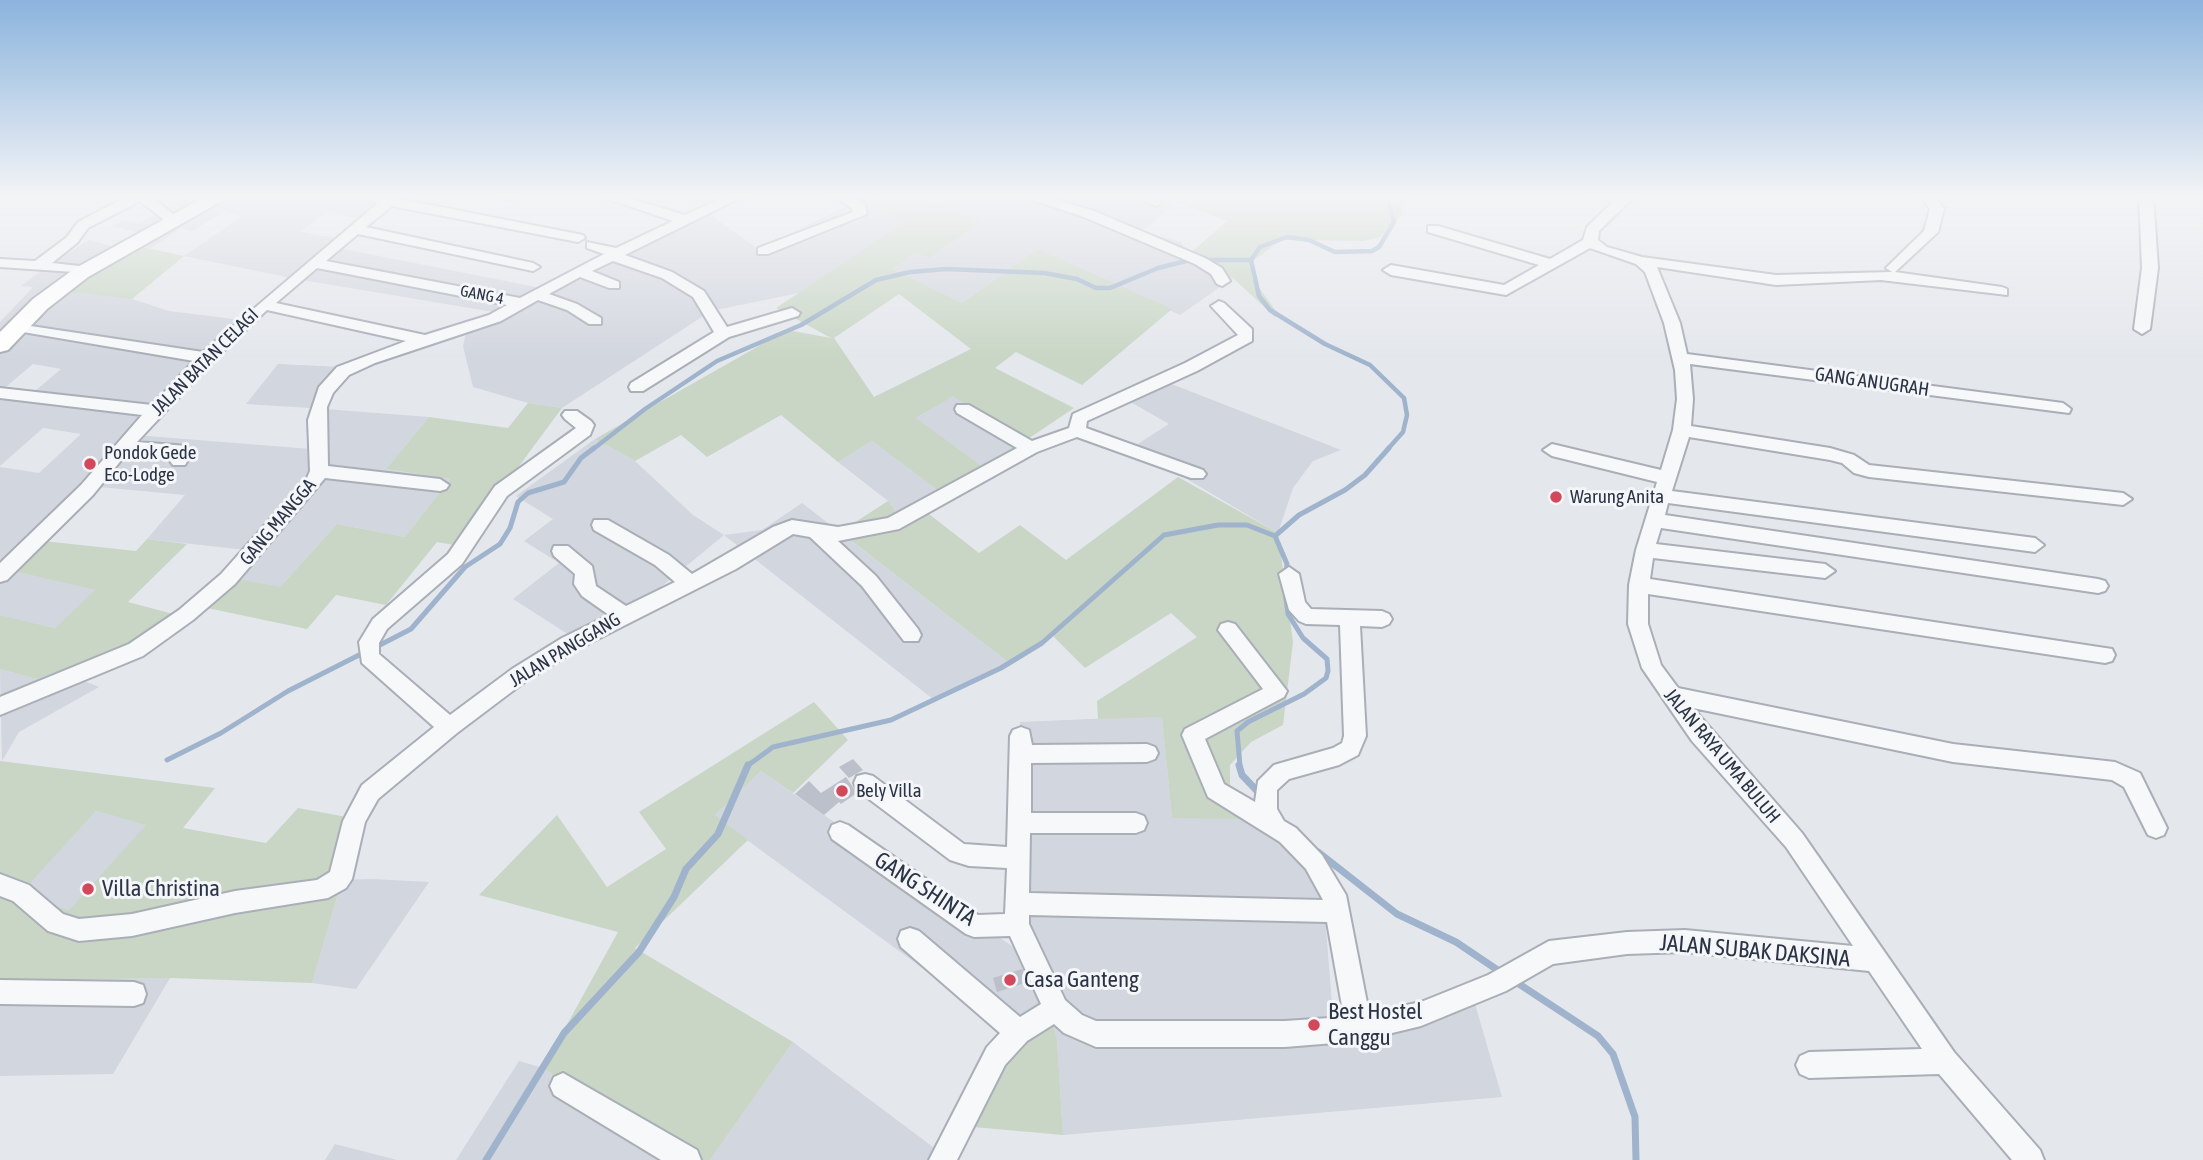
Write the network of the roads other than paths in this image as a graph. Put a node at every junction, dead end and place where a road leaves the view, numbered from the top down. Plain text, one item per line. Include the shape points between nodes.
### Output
1 (60, 249) edge
2 (121, 249) edge
3 (334, 249) edge
4 (452, 249) edge
5 (602, 249) edge
6 (623, 249) edge
7 (768, 249) edge
8 (1172, 249) edge
9 (1502, 249) edge
10 (1576, 249) edge
11 (1601, 249) edge
12 (1913, 249) edge
13 (2149, 249) edge
14 (763, 251) dead end
15 (613, 254) junction
16 (1641, 261) junction
17 (0, 263) edge
18 (1549, 263) junction
19 (41, 264) junction
20 (317, 264) junction
21 (1894, 268) dead end
22 (84, 270) junction
23 (1391, 270) dead end
24 (575, 273) junction
25 (1222, 281) dead end
26 (614, 285) dead end
27 (2002, 292) dead end
28 (530, 299) junction
29 (264, 305) junction
30 (1219, 306) dead end
31 (792, 313) dead end
32 (595, 321) dead end
33 (17, 326) junction
34 (2142, 329) dead end
35 (723, 333) junction
36 (428, 341) junction
37 (0, 345) edge
38 (206, 358) junction
39 (1681, 358) junction
40 (637, 387) dead end
41 (0, 393) edge
42 (2063, 409) dead end
43 (963, 410) dead end
44 (156, 411) junction
45 (571, 415) dead end
46 (1682, 430) junction
47 (1077, 431) junction
48 (122, 447) junction
49 (1031, 448) junction
50 (1552, 450) dead end
51 (179, 461) dead end
52 (319, 471) junction
53 (1197, 474) dead end
54 (440, 485) dead end
55 (1664, 487) junction
56 (2123, 499) dead end
57 (1654, 520) junction
58 (601, 525) dead end
59 (816, 531) junction
60 (2035, 545) dead end
61 (1645, 550) junction
62 (561, 551) dead end
63 (1825, 571) dead end
64 (1289, 574) dead end
65 (0, 575) edge
66 (689, 583) junction
67 (1639, 585) junction
68 (2098, 586) dead end
69 (624, 615) junction
70 (1350, 618) junction
71 (1382, 619) dead end
72 (1228, 630) dead end
73 (911, 635) dead end
74 (2105, 655) dead end
75 (1670, 695) junction
76 (0, 706) edge
77 (449, 727) junction
78 (1147, 752) dead end
79 (864, 783) dead end
80 (1019, 823) junction
81 (1136, 823) dead end
82 (1275, 825) junction
83 (2156, 828) dead end
84 (839, 832) dead end
85 (1018, 858) junction
86 (0, 885) edge
87 (1339, 912) junction
88 (1017, 914) junction
89 (910, 939) dead end
90 (1874, 960) junction
91 (0, 992) edge
92 (134, 994) dead end
93 (1056, 1009) junction
94 (1359, 1028) junction
95 (1018, 1032) junction
96 (1945, 1061) junction
97 (1809, 1065) dead end
98 (563, 1086) dead end
99 (687, 1160) edge
100 (943, 1160) edge
101 (2030, 1160) edge

1 - 19 street
2 - 22 main road
3 - 20 street, JALAN BATAN CELAGI
4 - 24 street
5 - 15 street
6 - 15 street, GANG MANGGA
7 - 14 street
8 - 25 street via 1217,271
9 - 18 street
10 - 18 street
11 - 16 street
12 - 21 street
13 - 34 street
15 - 24 street, GANG MANGGA
15 - 35 street via 667,275 699,294
16 - 27 street via 1776,280 1881,275
16 - 39 street, JALAN RAYA UMA BULUH via 1652,270
17 - 19 street
18 - 23 street via 1517,285 1499,290
19 - 22 street
20 - 28 street, GANG 4
20 - 29 street, JALAN BATAN CELAGI
22 - 33 main road
24 - 26 street
24 - 28 street, GANG MANGGA
28 - 32 street, GANG 4 via 572,307
28 - 36 street, GANG MANGGA via 475,327
29 - 36 street
29 - 38 street, JALAN BATAN CELAGI
30 - 47 street via 1246,337 1079,418
31 - 35 street
33 - 37 main road
33 - 38 street
35 - 40 street
36 - 52 street, GANG MANGGA via 369,359 332,381 317,419
38 - 44 street, JALAN BATAN CELAGI
39 - 42 street, GANG ANUGRAH
39 - 46 street, JALAN RAYA UMA BULUH
41 - 44 street
43 - 49 street
44 - 48 street, JALAN BATAN CELAGI
45 - 77 street via 585,425 584,431 501,491 455,559 380,624 369,642 369,657
46 - 55 street, JALAN RAYA UMA BULUH
46 - 56 street via 1830,453 1869,471
47 - 49 street, JALAN PANGGANG
47 - 53 street
48 - 51 street via 181,450
48 - 65 street, JALAN BATAN CELAGI via 87,490
49 - 59 street, JALAN PANGGANG via 892,524 864,532
50 - 55 street
52 - 54 street
52 - 76 street, GANG MANGGA via 307,492 253,554 168,629 118,658
55 - 57 street, JALAN RAYA UMA BULUH
55 - 60 street
57 - 61 street, JALAN RAYA UMA BULUH
57 - 68 street
58 - 66 street via 662,560
59 - 66 street, JALAN PANGGANG via 792,527 780,531
59 - 73 street via 869,581
61 - 63 street
61 - 67 street, JALAN RAYA UMA BULUH
62 - 69 street via 585,571 584,584 589,591
64 - 70 street via 1296,605 1306,616
66 - 69 street, JALAN PANGGANG
67 - 74 street
67 - 75 street, JALAN RAYA UMA BULUH via 1638,624 1652,668
69 - 77 street, JALAN PANGGANG via 519,675
70 - 71 street
70 - 82 street via 1355,736 1350,748 1339,756 1282,772 1271,781 1266,788 1266,811
72 - 82 street via 1277,691 1193,735 1216,790
75 - 83 street via 1953,753 2115,771 2132,780
75 - 90 street, JALAN RAYA UMA BULUH via 1713,751 1794,840
77 - 86 street, JALAN PANGGANG via 370,792 354,821 344,872 320,890 235,902 132,925 79,930 56,923 21,893
78 - 80 street via 1021,745
79 - 85 street via 958,853
80 - 81 street
80 - 85 street
82 - 87 street via 1314,862
84 - 88 street, GANG SHINTA via 974,926
85 - 88 street
87 - 88 street, GANG SHINTA
87 - 94 street
88 - 93 street
89 - 95 street
90 - 94 street, JALAN SUBAK DAKSINA via 1685,941 1549,953 1497,982 1421,1014
90 - 96 street, JALAN RAYA UMA BULUH
91 - 92 street
93 - 94 street, JALAN SUBAK DAKSINA via 1073,1024 1096,1034 1285,1034
93 - 95 street
95 - 100 street via 996,1056
96 - 97 street
96 - 101 street, JALAN RAYA UMA BULUH
98 - 99 street

